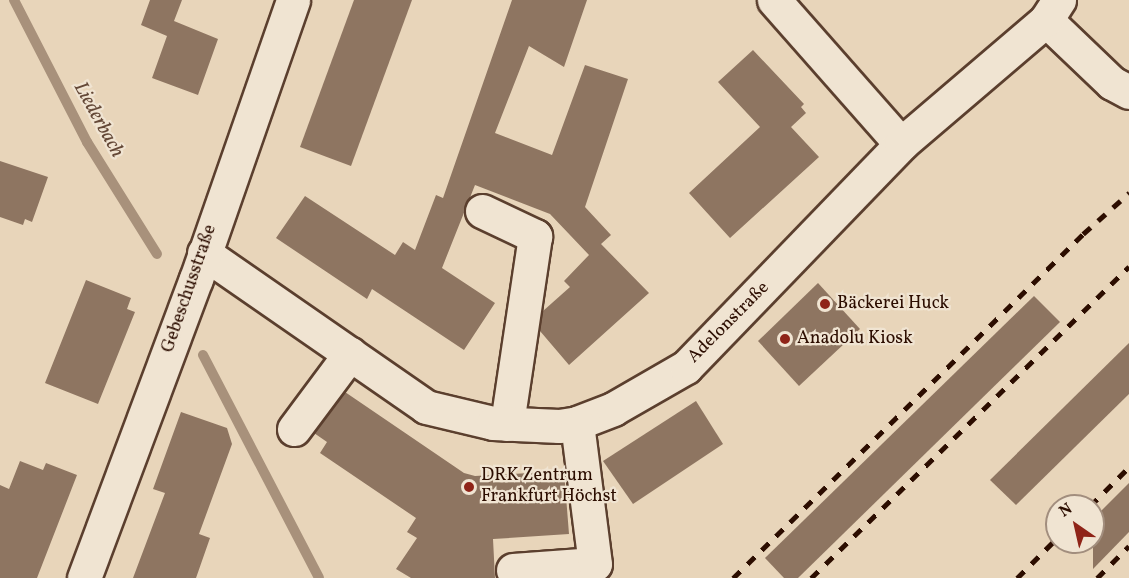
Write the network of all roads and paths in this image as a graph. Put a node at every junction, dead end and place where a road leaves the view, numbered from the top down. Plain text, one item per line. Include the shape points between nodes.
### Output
1 (293, 0) edge
2 (774, 0) edge
3 (1053, 10) edge
4 (1129, 92) edge
5 (901, 144) junction
6 (482, 212) dead end
7 (204, 253) junction
8 (350, 354) junction
9 (577, 423) junction
10 (507, 424) junction
11 (294, 429) dead end
12 (513, 570) dead end
13 (84, 578) edge

1 - 7 street, Gebeschusstraße
2 - 5 street
3 - 4 street via 1112,83
3 - 5 street, Adelonstraße
5 - 9 street, Adelonstraße via 686,367 613,409
6 - 10 street via 535,236
7 - 8 street, Adelonstraße
7 - 13 street, Gebeschusstraße
8 - 10 street, Adelonstraße via 426,407
8 - 11 street
9 - 10 street, Adelonstraße
9 - 12 street via 595,564

